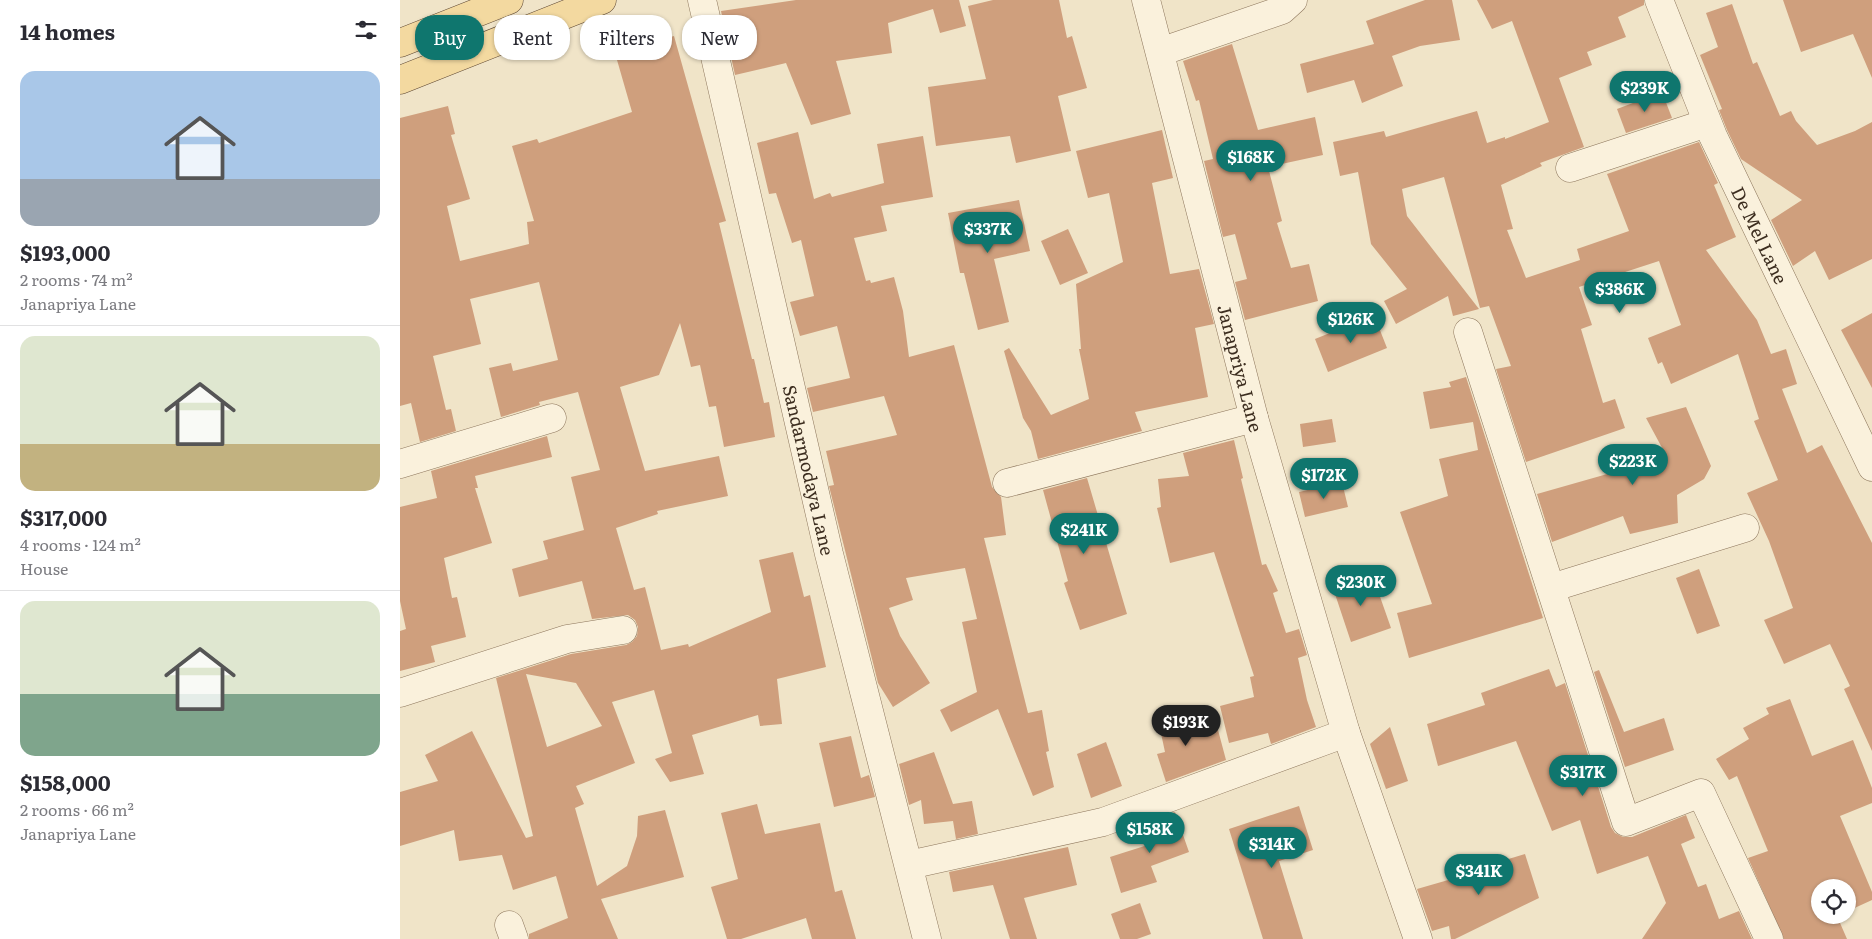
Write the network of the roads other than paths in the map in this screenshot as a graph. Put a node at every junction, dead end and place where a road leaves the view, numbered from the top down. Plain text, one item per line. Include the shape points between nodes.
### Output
1 (508, 0) edge
2 (602, 0) edge
3 (702, 0) edge
4 (1146, 0) edge
5 (1293, 0) edge
6 (1659, 0) edge
7 (400, 43) edge
8 (1160, 52) junction
9 (400, 80) edge
10 (1708, 123) junction
11 (1570, 168) dead end
12 (1468, 332) dead end
13 (552, 418) dead end
14 (1254, 418) junction
15 (400, 464) edge
16 (1872, 467) edge
17 (1006, 483) dead end
18 (1746, 528) dead end
19 (1551, 588) junction
20 (623, 630) dead end
21 (400, 693) edge
22 (1346, 733) junction
23 (909, 865) junction
24 (927, 939) edge
25 (1418, 939) edge
26 (1769, 939) edge

1 - 7 main road
2 - 9 main road
3 - 23 street, Sandarmodaya Lane via 829,554
4 - 8 street, Janapriya Lane
5 - 8 street via 1282,10
6 - 10 street, De Mel Lane
8 - 14 street, Janapriya Lane
10 - 11 street
10 - 16 street, De Mel Lane
12 - 19 street
13 - 15 street
14 - 17 street
14 - 22 street, Janapriya Lane
18 - 19 street
19 - 26 street via 1626,822 1701,792
20 - 21 street via 567,639
22 - 23 street via 1103,822
22 - 25 street, Janapriya Lane
23 - 24 street, Sandarmodaya Lane

